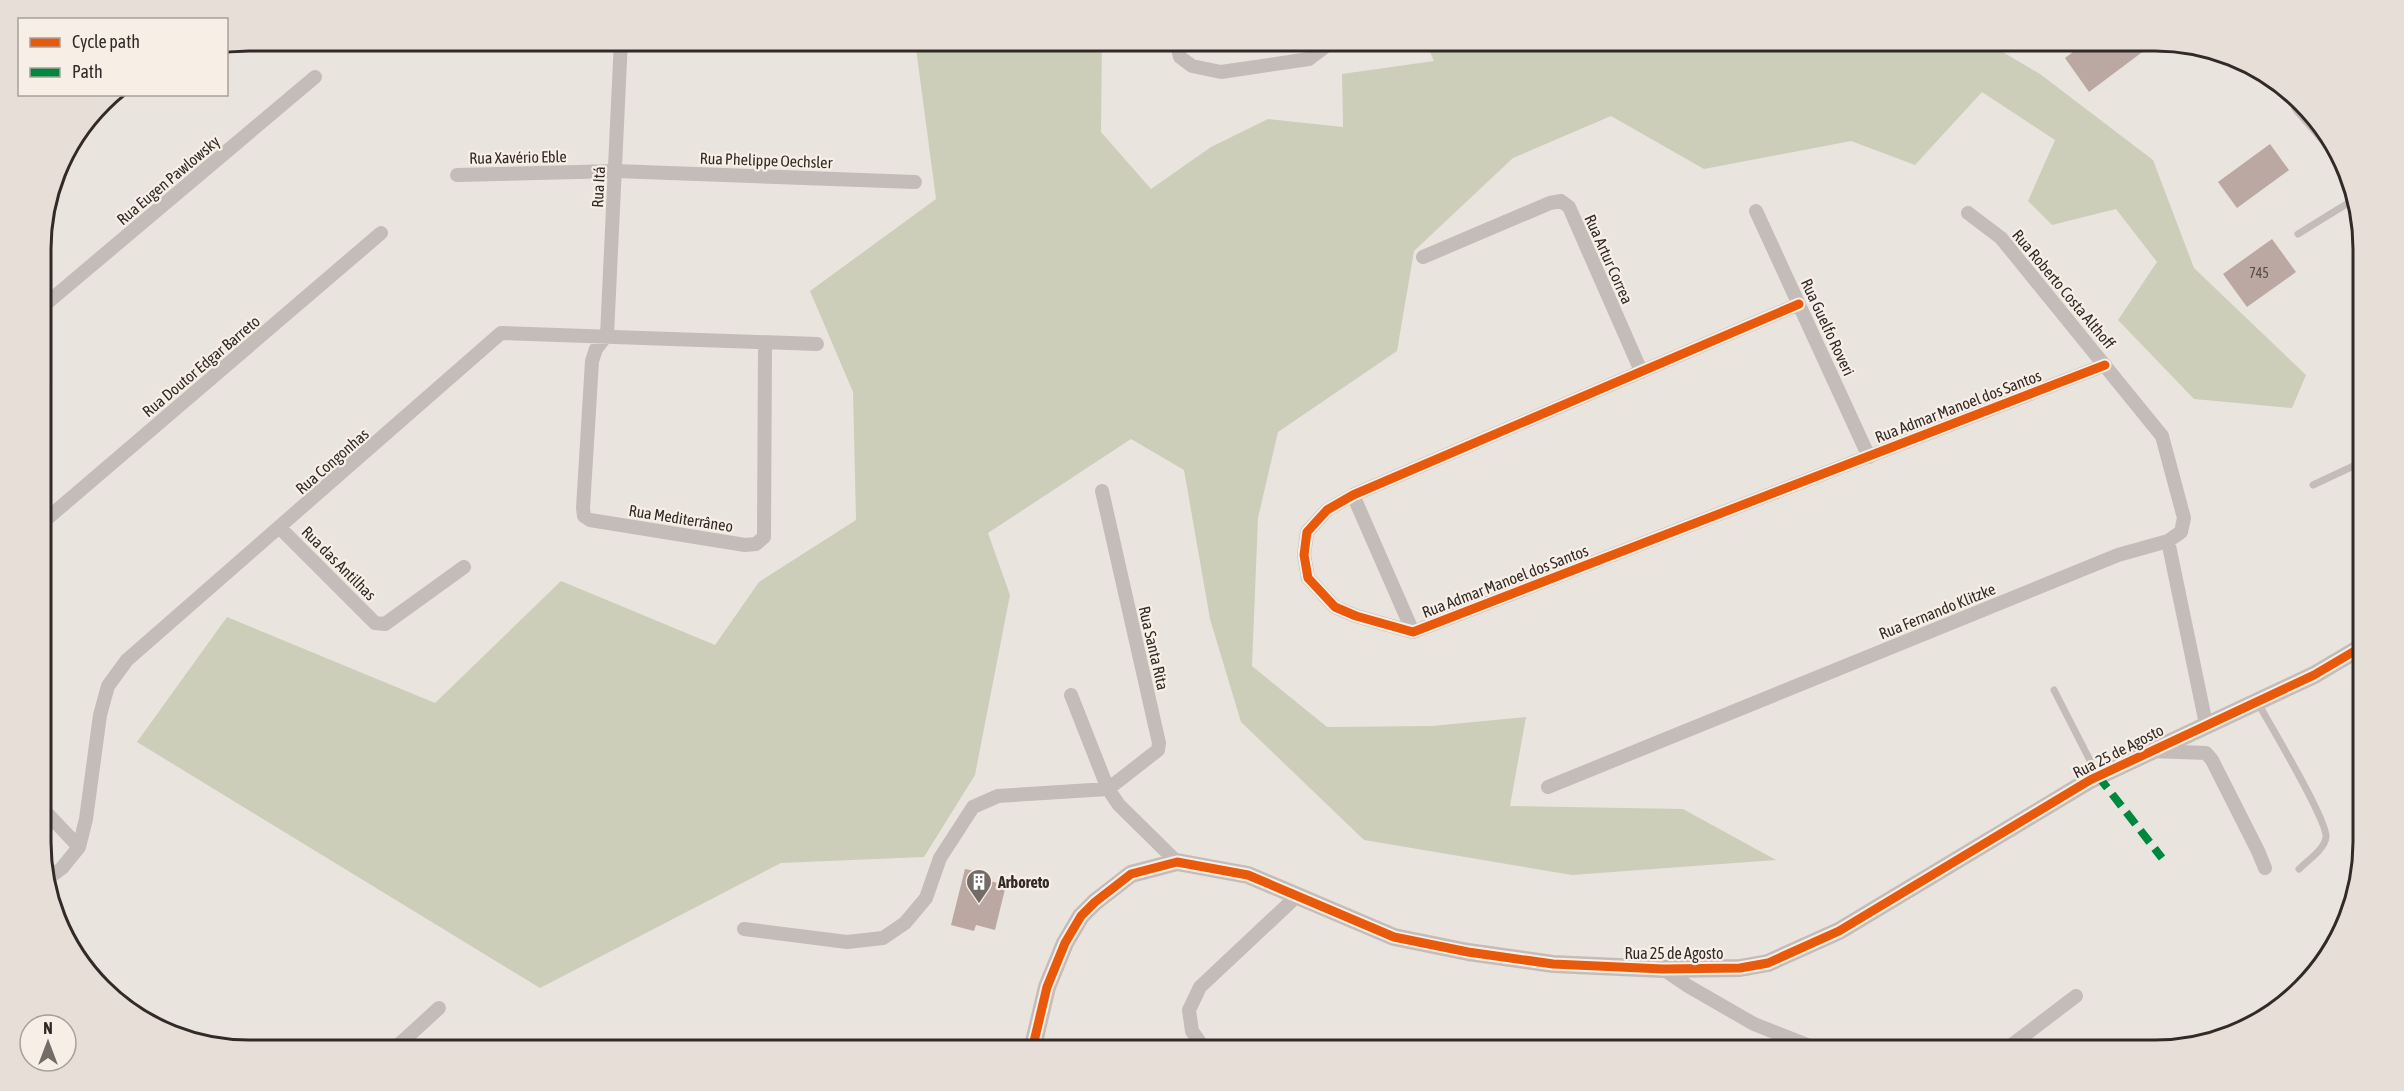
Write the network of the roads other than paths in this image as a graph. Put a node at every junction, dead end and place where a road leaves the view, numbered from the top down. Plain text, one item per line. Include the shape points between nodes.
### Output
1 (621, 51) edge
2 (1179, 51) edge
3 (1320, 51) edge
4 (315, 77) dead end
5 (616, 171) junction
6 (457, 175) dead end
7 (915, 182) dead end
8 (2347, 204) edge
9 (1756, 211) dead end
10 (1968, 213) dead end
11 (381, 233) dead end
12 (2298, 234) dead end
13 (1423, 257) dead end
14 (51, 300) edge
15 (1799, 304) junction
16 (607, 335) junction
17 (765, 343) junction
18 (817, 344) dead end
19 (2105, 365) junction
20 (1641, 371) junction
21 (1869, 457) junction
22 (2353, 466) edge
23 (2313, 485) dead end
24 (1102, 491) dead end
25 (1353, 495) junction
26 (51, 515) edge
27 (280, 528) junction
28 (2168, 541) junction
29 (464, 567) dead end
30 (1413, 632) junction
31 (2353, 652) edge
32 (2054, 690) dead end
33 (1071, 694) dead end
34 (2257, 701) junction
35 (2206, 724) junction
36 (2150, 751) junction
37 (2098, 776) junction
38 (1548, 787) dead end
39 (1108, 789) junction
40 (51, 817) edge
41 (79, 847) junction
42 (1178, 862) junction
43 (2265, 868) dead end
44 (2299, 869) dead end
45 (54, 874) edge
46 (1297, 896) junction
47 (744, 929) dead end
48 (1663, 969) junction
49 (2076, 996) dead end
50 (439, 1008) dead end
51 (404, 1040) edge
52 (1034, 1040) edge
53 (1198, 1040) edge
54 (1795, 1040) edge
55 (2018, 1040) edge

1 - 5 street, Rua Itá
2 - 3 street via 1192,66 1221,72 1310,59
4 - 14 street, Rua Eugen Pawlowsky
5 - 6 street, Rua Xavério Eble
5 - 7 street, Rua Phelippe Oechsler
5 - 16 street, Rua Itá
8 - 12 lane
9 - 15 street, Rua Guelfo Roveri
10 - 19 street, Rua Roberto Costa Althoff via 2001,238
11 - 26 street, Rua Doutor Edgar Barreto
13 - 20 street, Rua Artur Correa via 1561,201 1569,207
15 - 20 street, Rua Admar Manoel dos Santos
15 - 21 street, Rua Guelfo Roveri
16 - 17 street, Rua Congonhas
16 - 17 street, Rua Mediterrâneo via 592,361 584,516 745,545 756,544 764,537
16 - 27 street, Rua Congonhas via 501,333
17 - 18 street, Rua Congonhas
19 - 21 street, Rua Admar Manoel dos Santos
19 - 28 street via 2162,436 2184,518 2181,532
20 - 25 street, Rua Admar Manoel dos Santos
21 - 30 street, Rua Admar Manoel dos Santos
22 - 23 lane
24 - 39 street, Rua Santa Rita via 1159,742 1158,750
25 - 30 street
25 - 30 street, Rua Admar Manoel dos Santos via 1327,510 1307,532 1304,555 1308,578 1335,607
27 - 29 street, Rua das Antilhas via 375,623 385,624
27 - 41 street, Rua Congonhas via 127,660 108,686
28 - 35 street
28 - 38 street, Rua Fernando Klitzke via 2118,555
31 - 34 street, Rua 25 de Agosto
32 - 37 lane
33 - 39 street
34 - 35 street, Rua 25 de Agosto
34 - 44 lane via 2325,830 2323,844
35 - 36 street, Rua 25 de Agosto
36 - 37 street, Rua 25 de Agosto
36 - 43 street via 2206,753
37 - 48 street, Rua 25 de Agosto via 1839,931 1768,963 1740,968
39 - 42 street via 1119,805
39 - 47 street via 998,796 973,807 940,858 926,898 905,923 883,938 847,942
40 - 41 street
41 - 45 street, Rua Congonhas
42 - 46 street, Rua 25 de Agosto via 1248,875
42 - 52 street, Rua 25 de Agosto via 1131,874 1081,916 1047,987
46 - 48 street, Rua 25 de Agosto via 1394,937 1457,950 1553,964
46 - 53 street via 1200,987 1189,1010 1192,1031
48 - 54 street via 1754,1024
49 - 55 street
50 - 51 street

